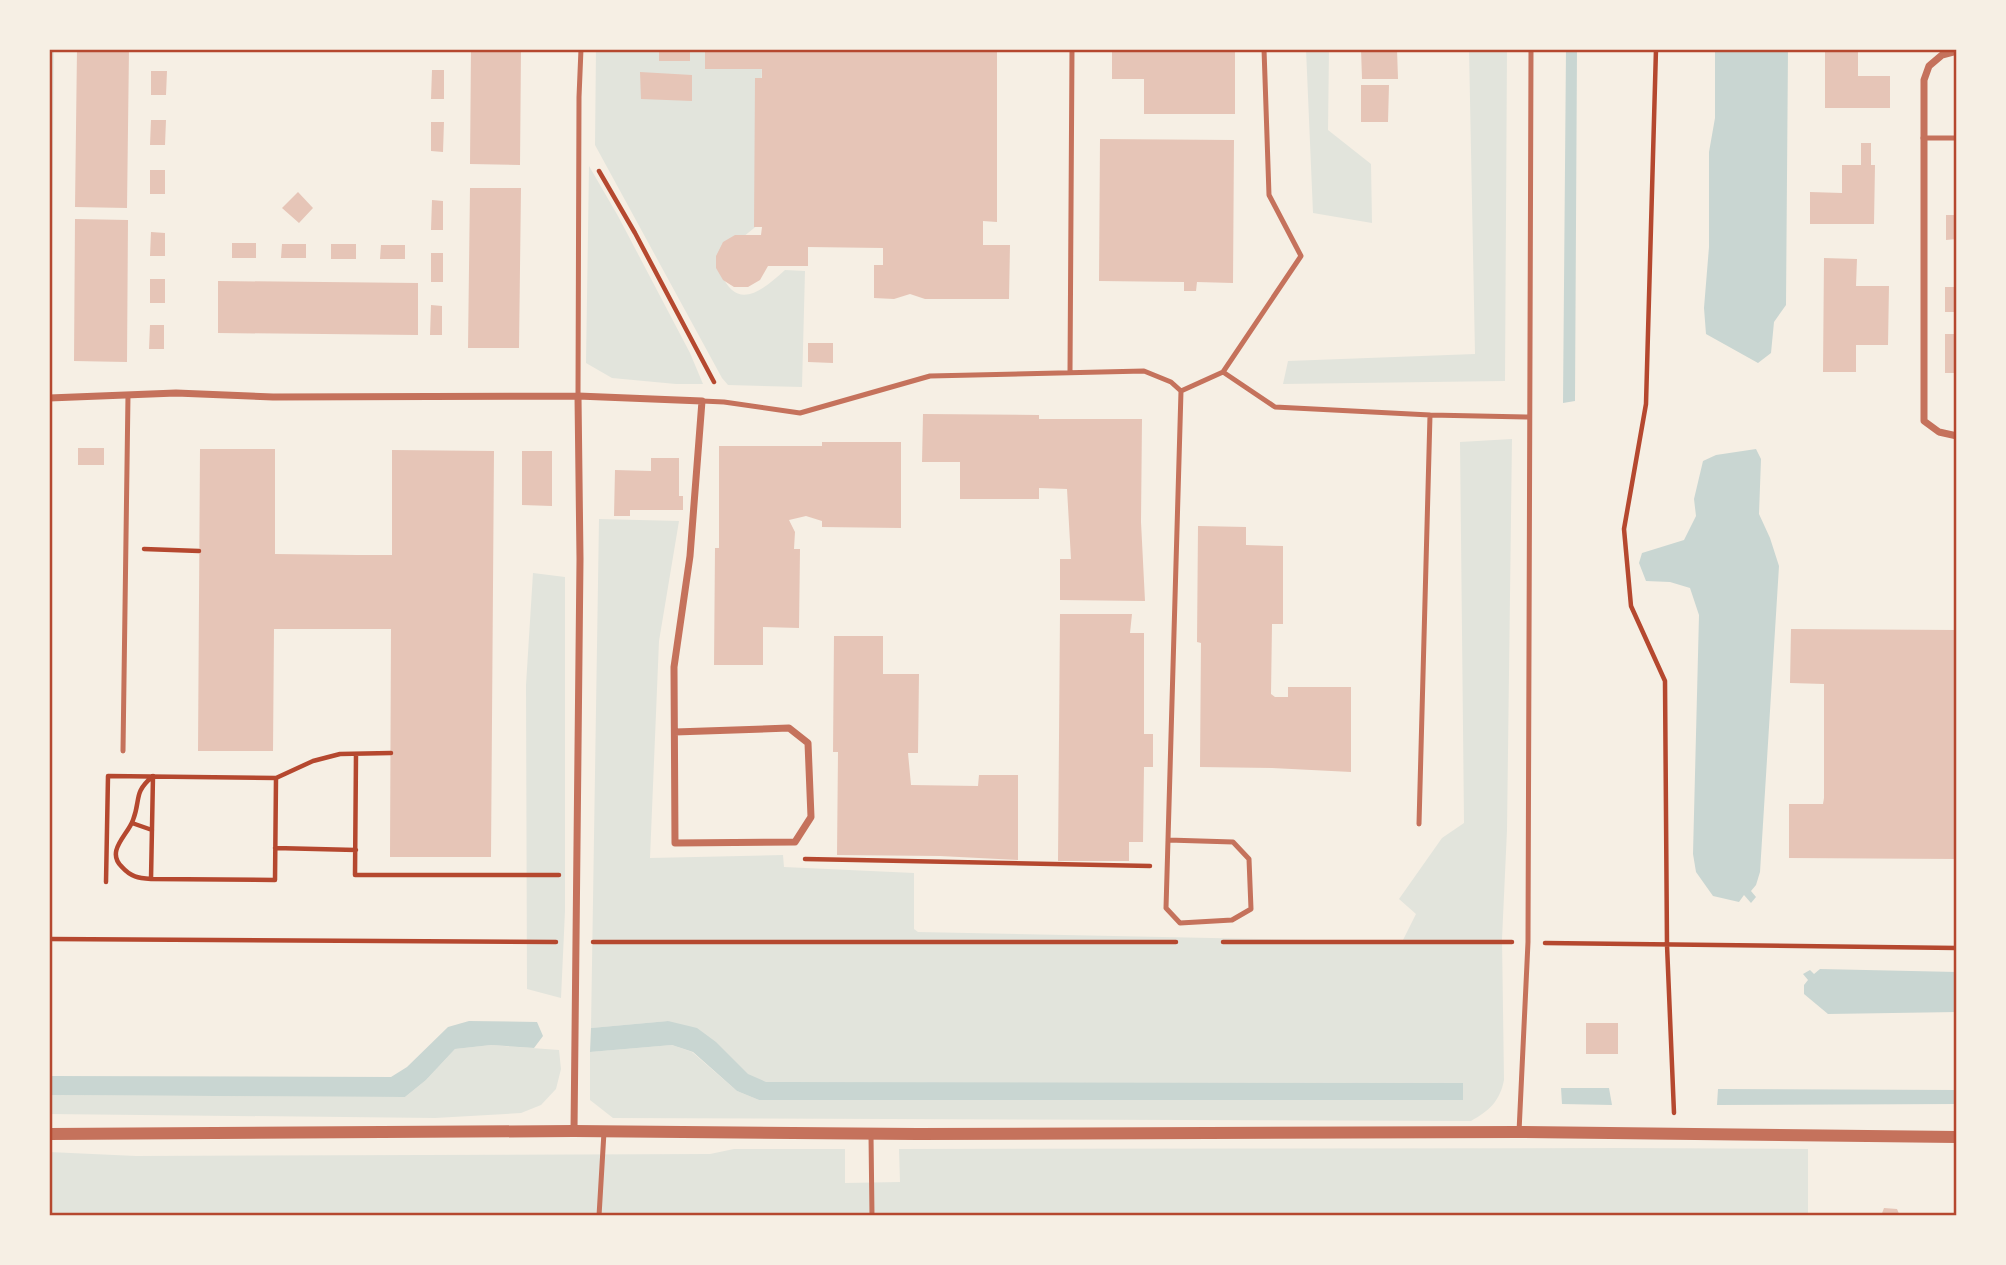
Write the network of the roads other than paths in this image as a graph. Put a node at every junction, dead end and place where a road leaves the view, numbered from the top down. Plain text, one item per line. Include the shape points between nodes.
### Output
1 (581, 49) edge
2 (1072, 49) edge
3 (1264, 49) edge
4 (1531, 49) edge
5 (1957, 51) edge
6 (1923, 138) junction
7 (1957, 138) edge
8 (1070, 372) junction
9 (1223, 372) junction
10 (1181, 391) junction
11 (128, 395) junction
12 (578, 396) junction
13 (49, 398) edge
14 (702, 401) junction
15 (1430, 415) junction
16 (1529, 417) junction
17 (1957, 436) edge
18 (675, 732) junction
19 (123, 751) dead end
20 (1419, 824) dead end
21 (1168, 840) junction
22 (574, 1130) junction
23 (604, 1131) junction
24 (871, 1132) junction
25 (1519, 1132) junction
26 (49, 1133) edge
27 (1957, 1137) edge
28 (599, 1216) edge
29 (872, 1216) edge

1 - 12 lane
2 - 8 lane
3 - 9 lane via 1269,195 1301,256
4 - 16 lane
5 - 6 street via 1942,55 1929,66 1924,80
6 - 7 lane
6 - 17 street via 1924,421 1939,432
8 - 10 lane via 1144,371
8 - 14 lane via 930,376 800,413
9 - 10 lane
9 - 15 lane via 1275,407
10 - 21 lane
11 - 12 street
11 - 13 street
11 - 19 lane
12 - 14 street
12 - 22 street
14 - 18 street via 691,556 674,667
15 - 16 lane
15 - 20 lane
16 - 25 lane via 1528,942
18 - 18 street via 675,843 795,842 811,817 808,743 789,728
21 - 21 lane via 1166,908 1180,923 1232,920 1251,909 1249,859 1233,842
22 - 23 street
22 - 26 street
23 - 24 street
23 - 28 lane
24 - 25 street
24 - 29 lane
25 - 27 street

